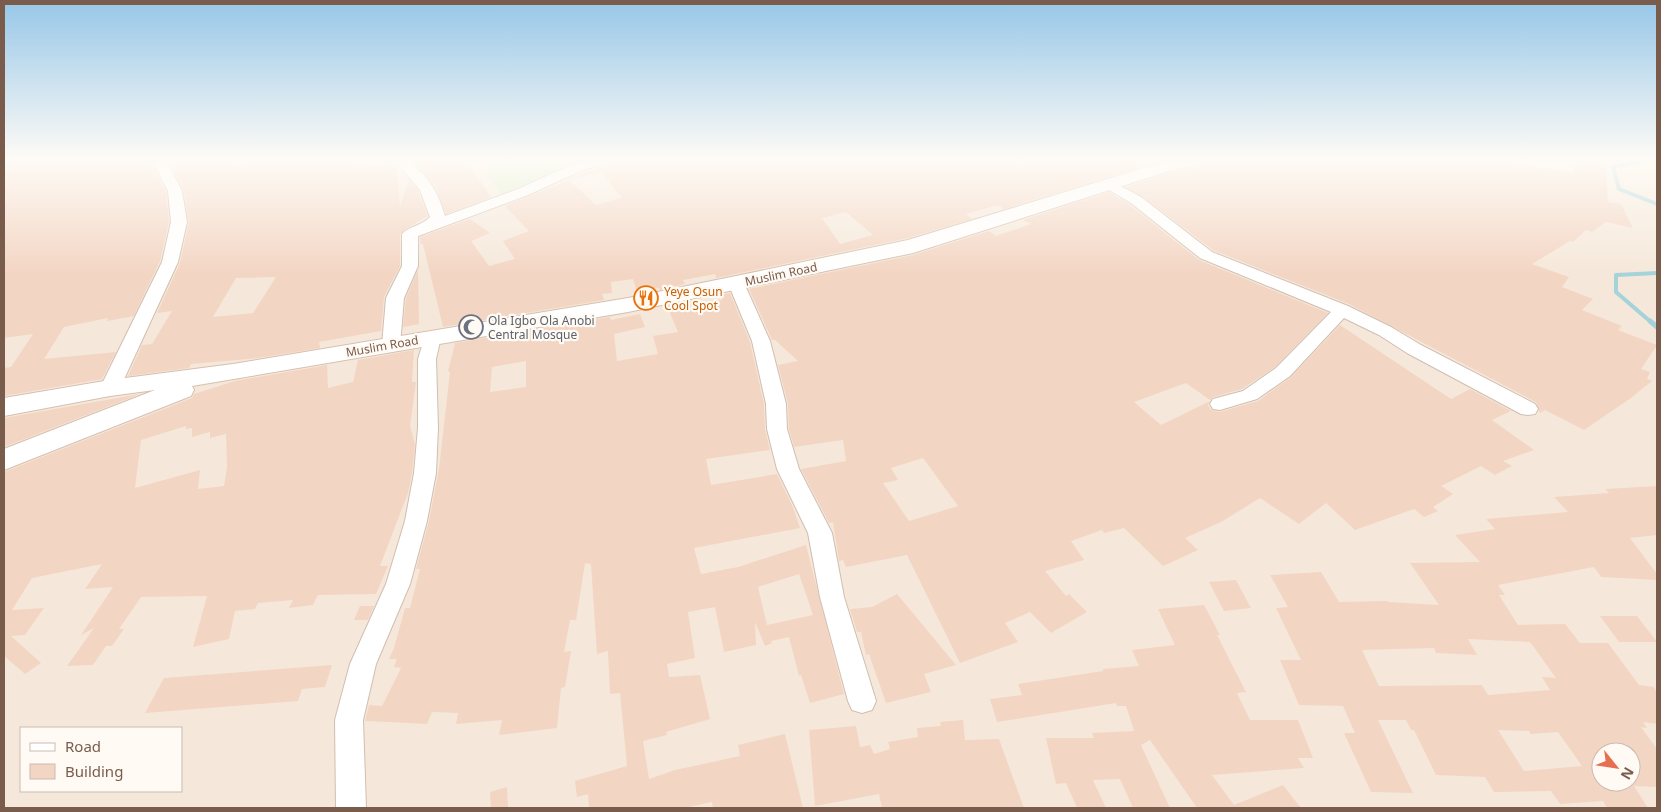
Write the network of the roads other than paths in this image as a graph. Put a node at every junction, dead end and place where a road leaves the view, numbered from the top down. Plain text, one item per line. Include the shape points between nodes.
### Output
1 (176, 198) edge
2 (431, 198) edge
3 (507, 198) edge
4 (1065, 198) edge
5 (1130, 198) edge
6 (430, 227) junction
7 (736, 283) junction
8 (1342, 310) junction
9 (432, 337) junction
10 (391, 345) junction
11 (233, 372) junction
12 (110, 388) junction
13 (1220, 404) dead end
14 (4, 407) edge
15 (1528, 409) dead end
16 (4, 460) edge
17 (862, 701) dead end
18 (351, 808) edge

1 - 12 street via 179,222 170,262
2 - 6 street via 438,218
3 - 6 street
4 - 7 street, Muslim Road via 913,246
5 - 8 street via 1206,255 1285,284
6 - 10 street via 410,234 410,266 395,298
7 - 9 street, Muslim Road via 628,305
7 - 17 street via 761,341 776,404 776,429 788,469 820,533 832,597
8 - 13 street via 1283,372 1250,395
8 - 15 street
9 - 10 street, Muslim Road
9 - 18 street via 427,359 425,473 416,522 398,584 363,664 349,720
10 - 11 street, Muslim Road
11 - 12 street, Muslim Road
11 - 16 street
12 - 14 street, Muslim Road

